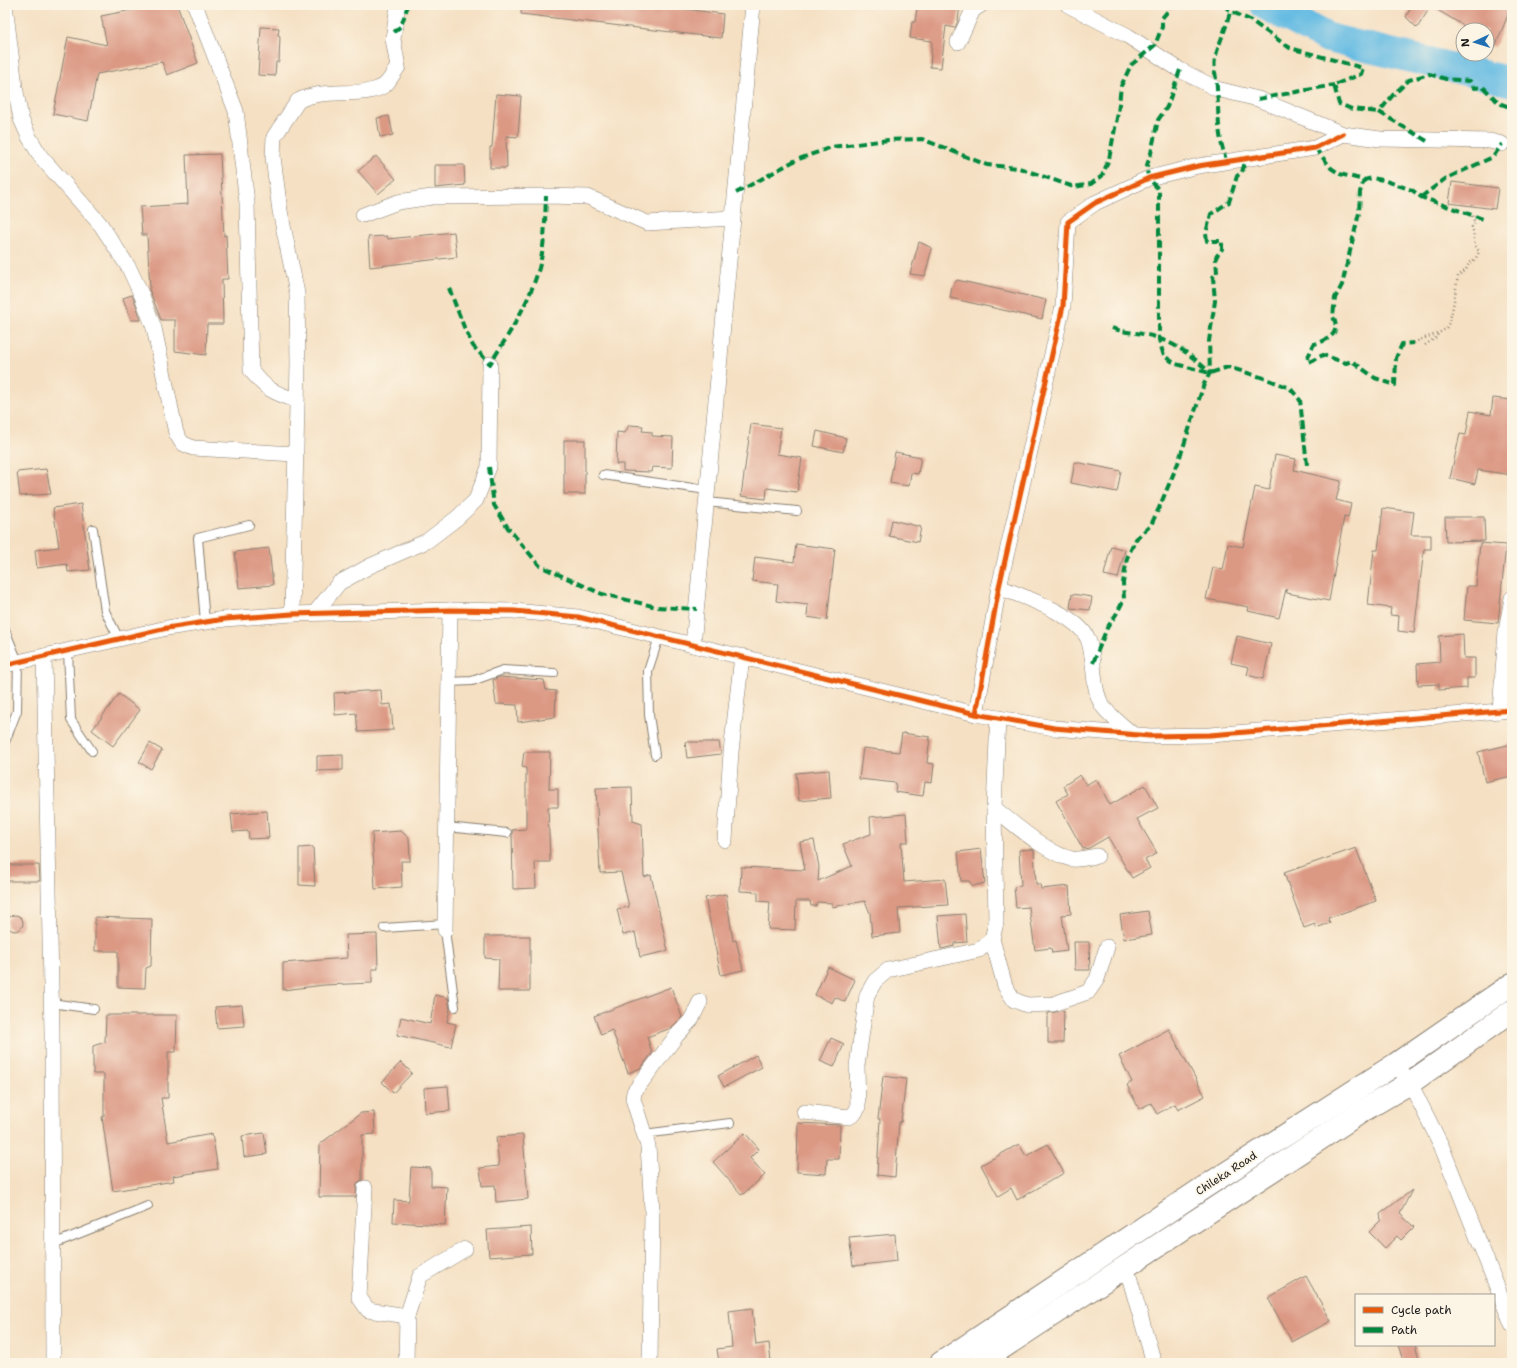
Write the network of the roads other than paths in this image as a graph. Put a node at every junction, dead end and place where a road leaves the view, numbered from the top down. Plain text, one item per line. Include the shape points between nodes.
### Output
1 (6, 5) edge
2 (195, 5) edge
3 (398, 5) edge
4 (753, 5) edge
5 (981, 5) edge
6 (1068, 5) edge
7 (958, 42) dead end
8 (1343, 134) junction
9 (1502, 144) dead end
10 (363, 215) dead end
11 (732, 218) junction
12 (490, 364) dead end
13 (296, 400) junction
14 (294, 454) junction
15 (603, 475) dead end
16 (706, 496) junction
17 (797, 511) dead end
18 (249, 525) dead end
19 (93, 529) dead end
20 (999, 587) junction
21 (1512, 598) edge
22 (450, 610) junction
23 (315, 613) junction
24 (292, 614) junction
25 (206, 622) junction
26 (5, 630) edge
27 (659, 637) junction
28 (119, 639) junction
29 (693, 645) junction
30 (68, 651) junction
31 (44, 656) junction
32 (742, 656) junction
33 (11, 664) edge
34 (554, 673) dead end
35 (448, 682) junction
36 (1506, 711) edge
37 (976, 714) junction
38 (998, 718) junction
39 (1133, 735) junction
40 (5, 742) edge
41 (92, 751) dead end
42 (655, 755) dead end
43 (994, 808) junction
44 (446, 827) junction
45 (507, 833) dead end
46 (725, 840) dead end
47 (1097, 856) dead end
48 (445, 927) junction
49 (384, 928) dead end
50 (992, 939) junction
51 (1107, 947) dead end
52 (1512, 984) edge
53 (700, 1002) dead end
54 (51, 1003) junction
55 (455, 1007) dead end
56 (94, 1009) dead end
57 (1512, 1011) edge
58 (1396, 1064) junction
59 (1410, 1083) junction
60 (804, 1112) dead end
61 (730, 1123) dead end
62 (644, 1134) junction
63 (365, 1188) dead end
64 (148, 1206) dead end
65 (53, 1244) junction
66 (465, 1248) dead end
67 (1126, 1266) junction
68 (406, 1316) junction
69 (1512, 1325) edge
70 (53, 1363) edge
71 (406, 1363) edge
72 (650, 1363) edge
73 (941, 1363) edge
74 (979, 1363) edge
75 (1154, 1363) edge

1 - 14 street via 21,119 41,157 101,225 129,268 154,328 176,433 182,443 193,448
2 - 13 street via 236,111 247,203 251,370 260,383 272,392
3 - 13 street via 393,38 398,67 386,84 364,93 324,92 302,99 298,101 274,137 275,183 297,293
4 - 11 street
5 - 7 street via 974,10
6 - 8 street via 1128,36 1180,70 1217,89 1258,99
8 - 9 street via 1380,139 1490,141
8 - 20 street via 1316,148 1198,166 1149,178 1095,203 1068,222 1063,306
10 - 11 street via 398,202 432,197 546,196 588,197 647,223
11 - 16 street
12 - 23 street via 488,467 476,500 427,541 339,583
13 - 14 street
14 - 24 street
15 - 16 lane
16 - 17 lane
16 - 29 street
18 - 25 lane via 198,538
19 - 28 lane via 105,611
20 - 37 street
20 - 39 street via 1064,616 1079,628 1087,639 1102,706
21 - 36 street via 1506,631
22 - 23 street
22 - 27 street via 514,611 578,617
22 - 35 street
23 - 24 street
24 - 25 street
25 - 28 street
26 - 33 lane
27 - 29 street
27 - 42 lane via 648,671
28 - 30 street
29 - 32 street
30 - 31 street
30 - 41 lane via 71,720
31 - 33 street
31 - 54 street
32 - 37 street
32 - 46 street via 731,752
33 - 40 lane via 16,711
34 - 35 lane via 503,670 472,681
35 - 44 street
36 - 39 street via 1218,735
37 - 38 street
38 - 39 street via 1054,728
38 - 43 street
43 - 47 street via 1020,830 1060,855 1073,859
43 - 50 street via 996,923
44 - 45 lane
44 - 48 street
48 - 49 lane
48 - 55 lane
50 - 51 street via 1005,986 1014,1000 1027,1005 1053,1004 1088,992 1097,979
50 - 60 street via 979,950 888,970 875,981 867,995 857,1066 858,1108 849,1117
52 - 58 highway, Chileka Road
53 - 62 street via 691,1020 634,1092 632,1099
54 - 56 lane
54 - 65 street
57 - 59 highway, Chileka Road
58 - 59 street
58 - 73 highway, Chileka Road via 1200,1190
59 - 67 highway, Chileka Road via 1364,1110
59 - 69 street via 1442,1145
61 - 62 lane
62 - 72 street via 648,1146 652,1209
63 - 68 street via 359,1297 368,1310
64 - 65 lane
65 - 70 street
66 - 68 street via 420,1276
67 - 74 highway, Chileka Road
67 - 75 street
68 - 71 street

